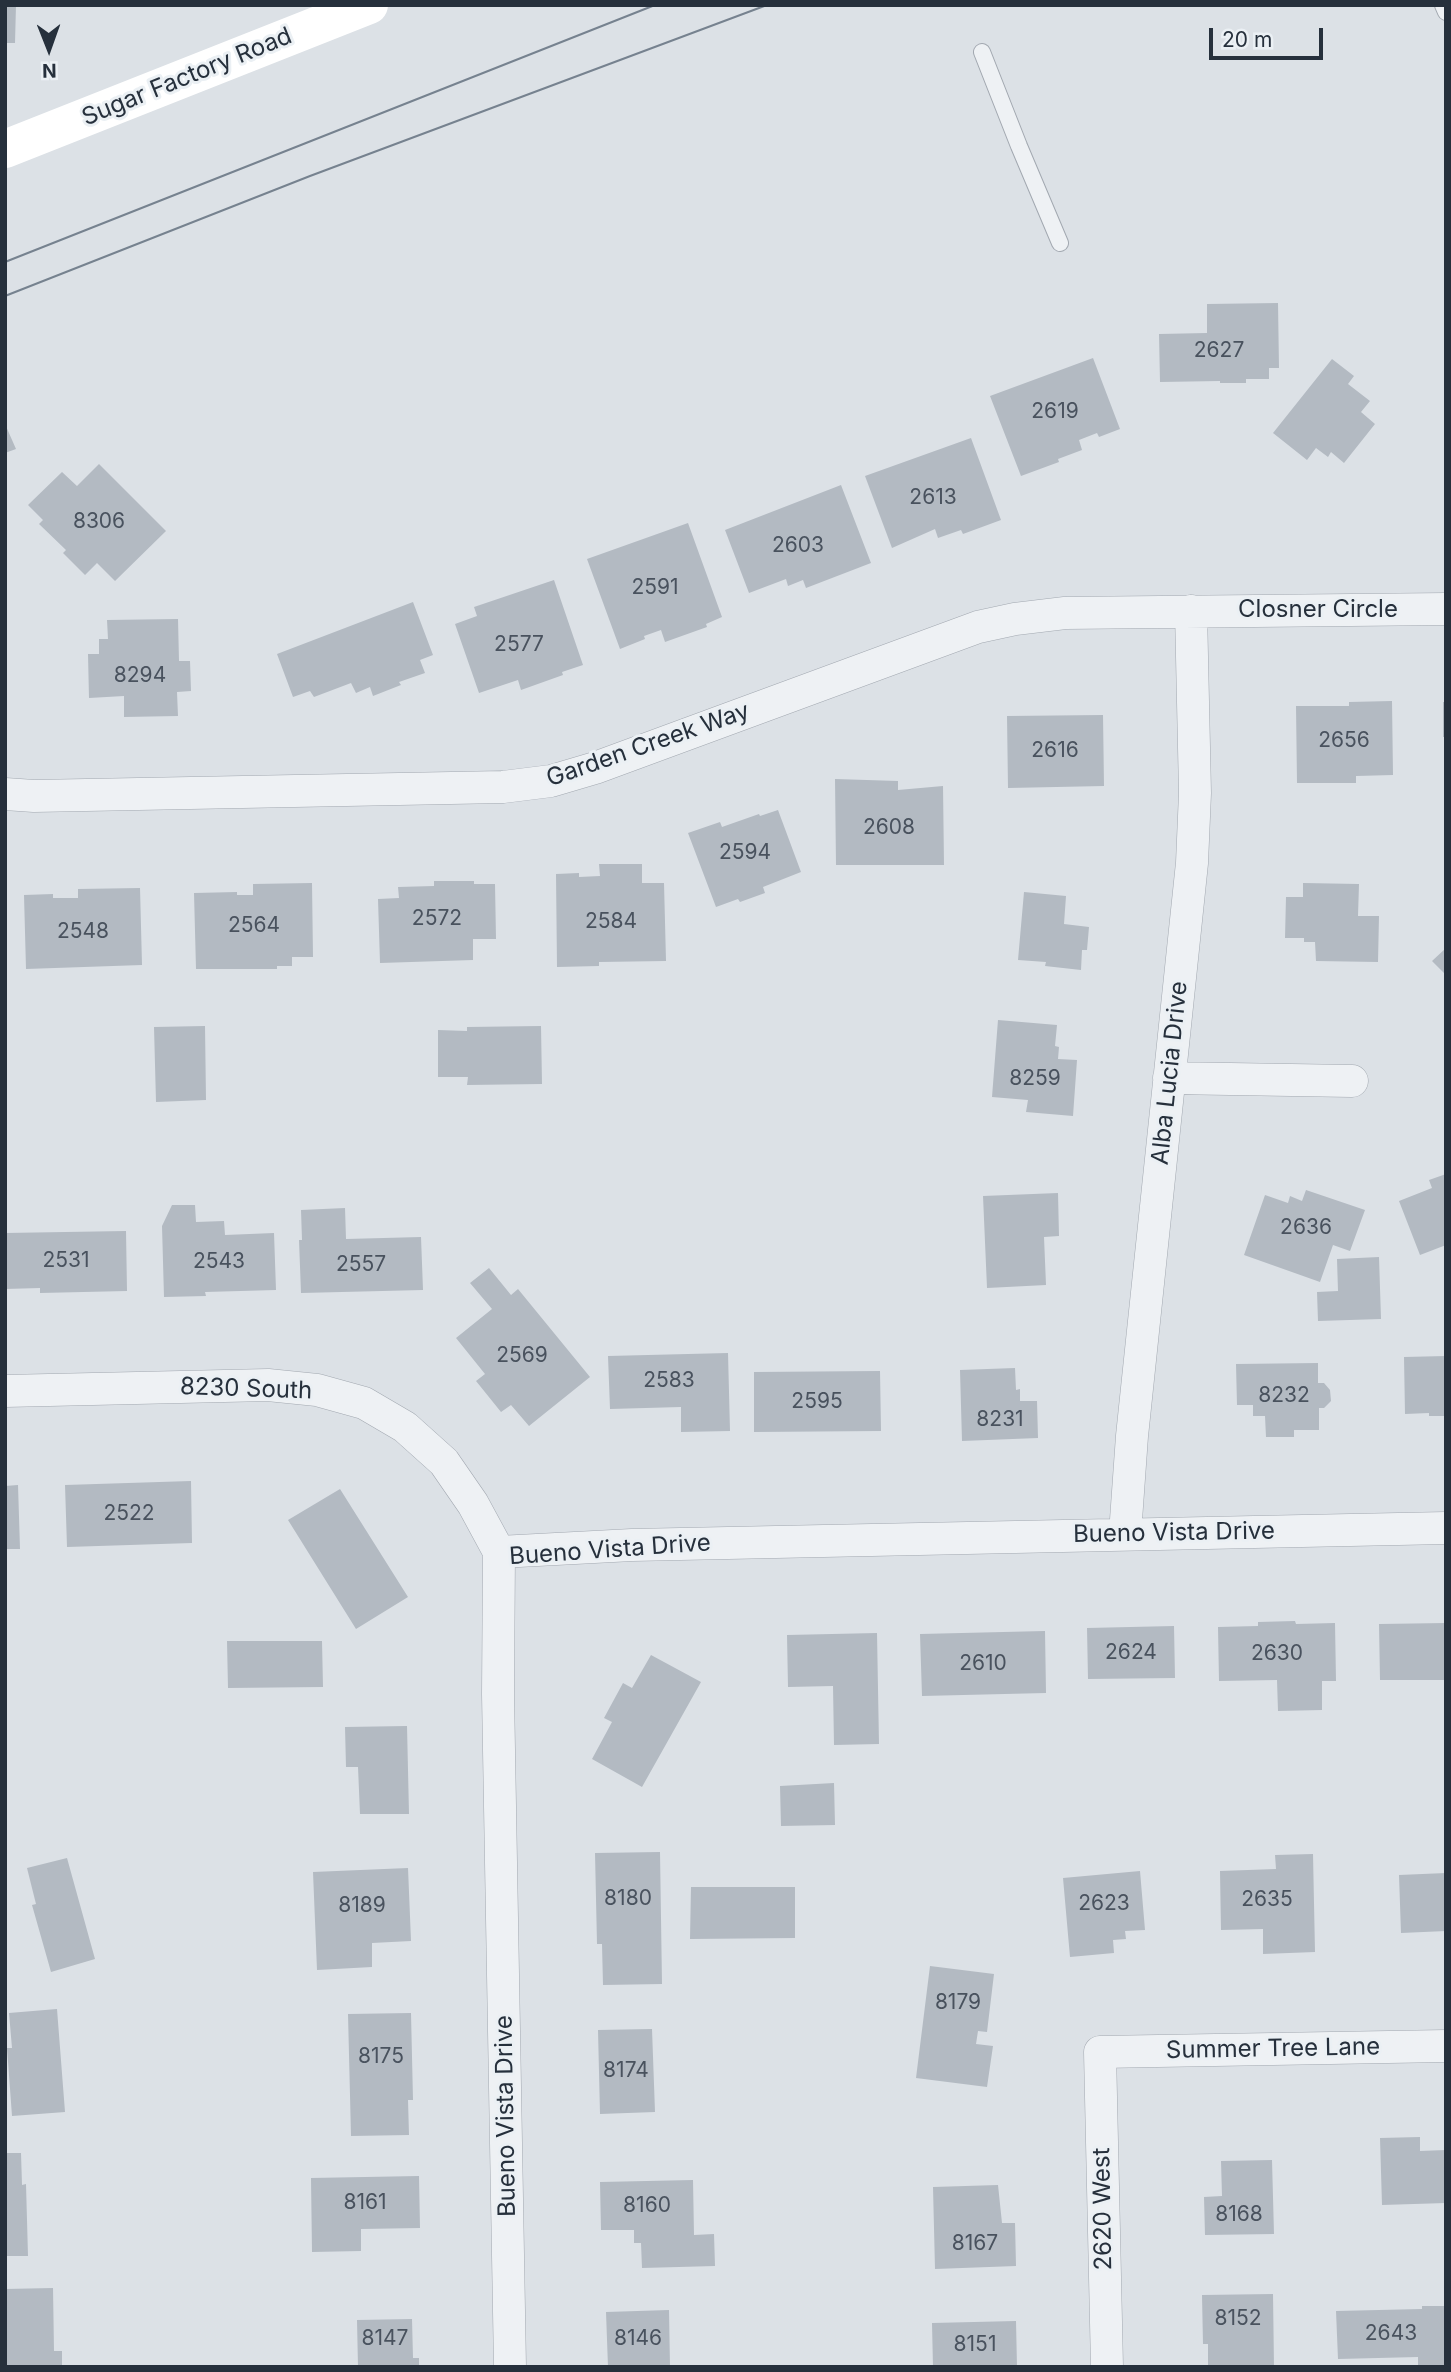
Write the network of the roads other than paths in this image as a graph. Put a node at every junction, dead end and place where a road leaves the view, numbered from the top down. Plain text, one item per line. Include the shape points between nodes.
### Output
1 (369, 5) edge
2 (1443, 5) edge
3 (1446, 12) edge
4 (982, 52) dead end
5 (5, 149) edge
6 (1060, 243) dead end
7 (1446, 609) edge
8 (1191, 611) junction
9 (5, 794) edge
10 (1169, 1078) junction
11 (1352, 1081) dead end
12 (5, 1391) edge
13 (1446, 1528) edge
14 (1125, 1534) junction
15 (499, 1552) junction
16 (1446, 2046) edge
17 (1100, 2052) joint
18 (510, 2367) edge
19 (1107, 2367) edge

1 - 5 street, Sugar Factory Road
2 - 3 lane
4 - 6 lane
7 - 8 street, Closner Circle
8 - 9 street, Garden Creek Way via 1065,613 978,627 551,781 503,787
8 - 10 street, Alba Lucia Drive via 1193,849
10 - 11 street
10 - 14 street, Alba Lucia Drive
12 - 15 street, 8230 South via 268,1385 317,1390 363,1403 405,1427 444,1462
13 - 14 street, Bueno Vista Drive
14 - 15 street, Bueno Vista Drive
15 - 18 street, Bueno Vista Drive
16 - 17 street, Summer Tree Lane
17 - 19 street, 2620 West

